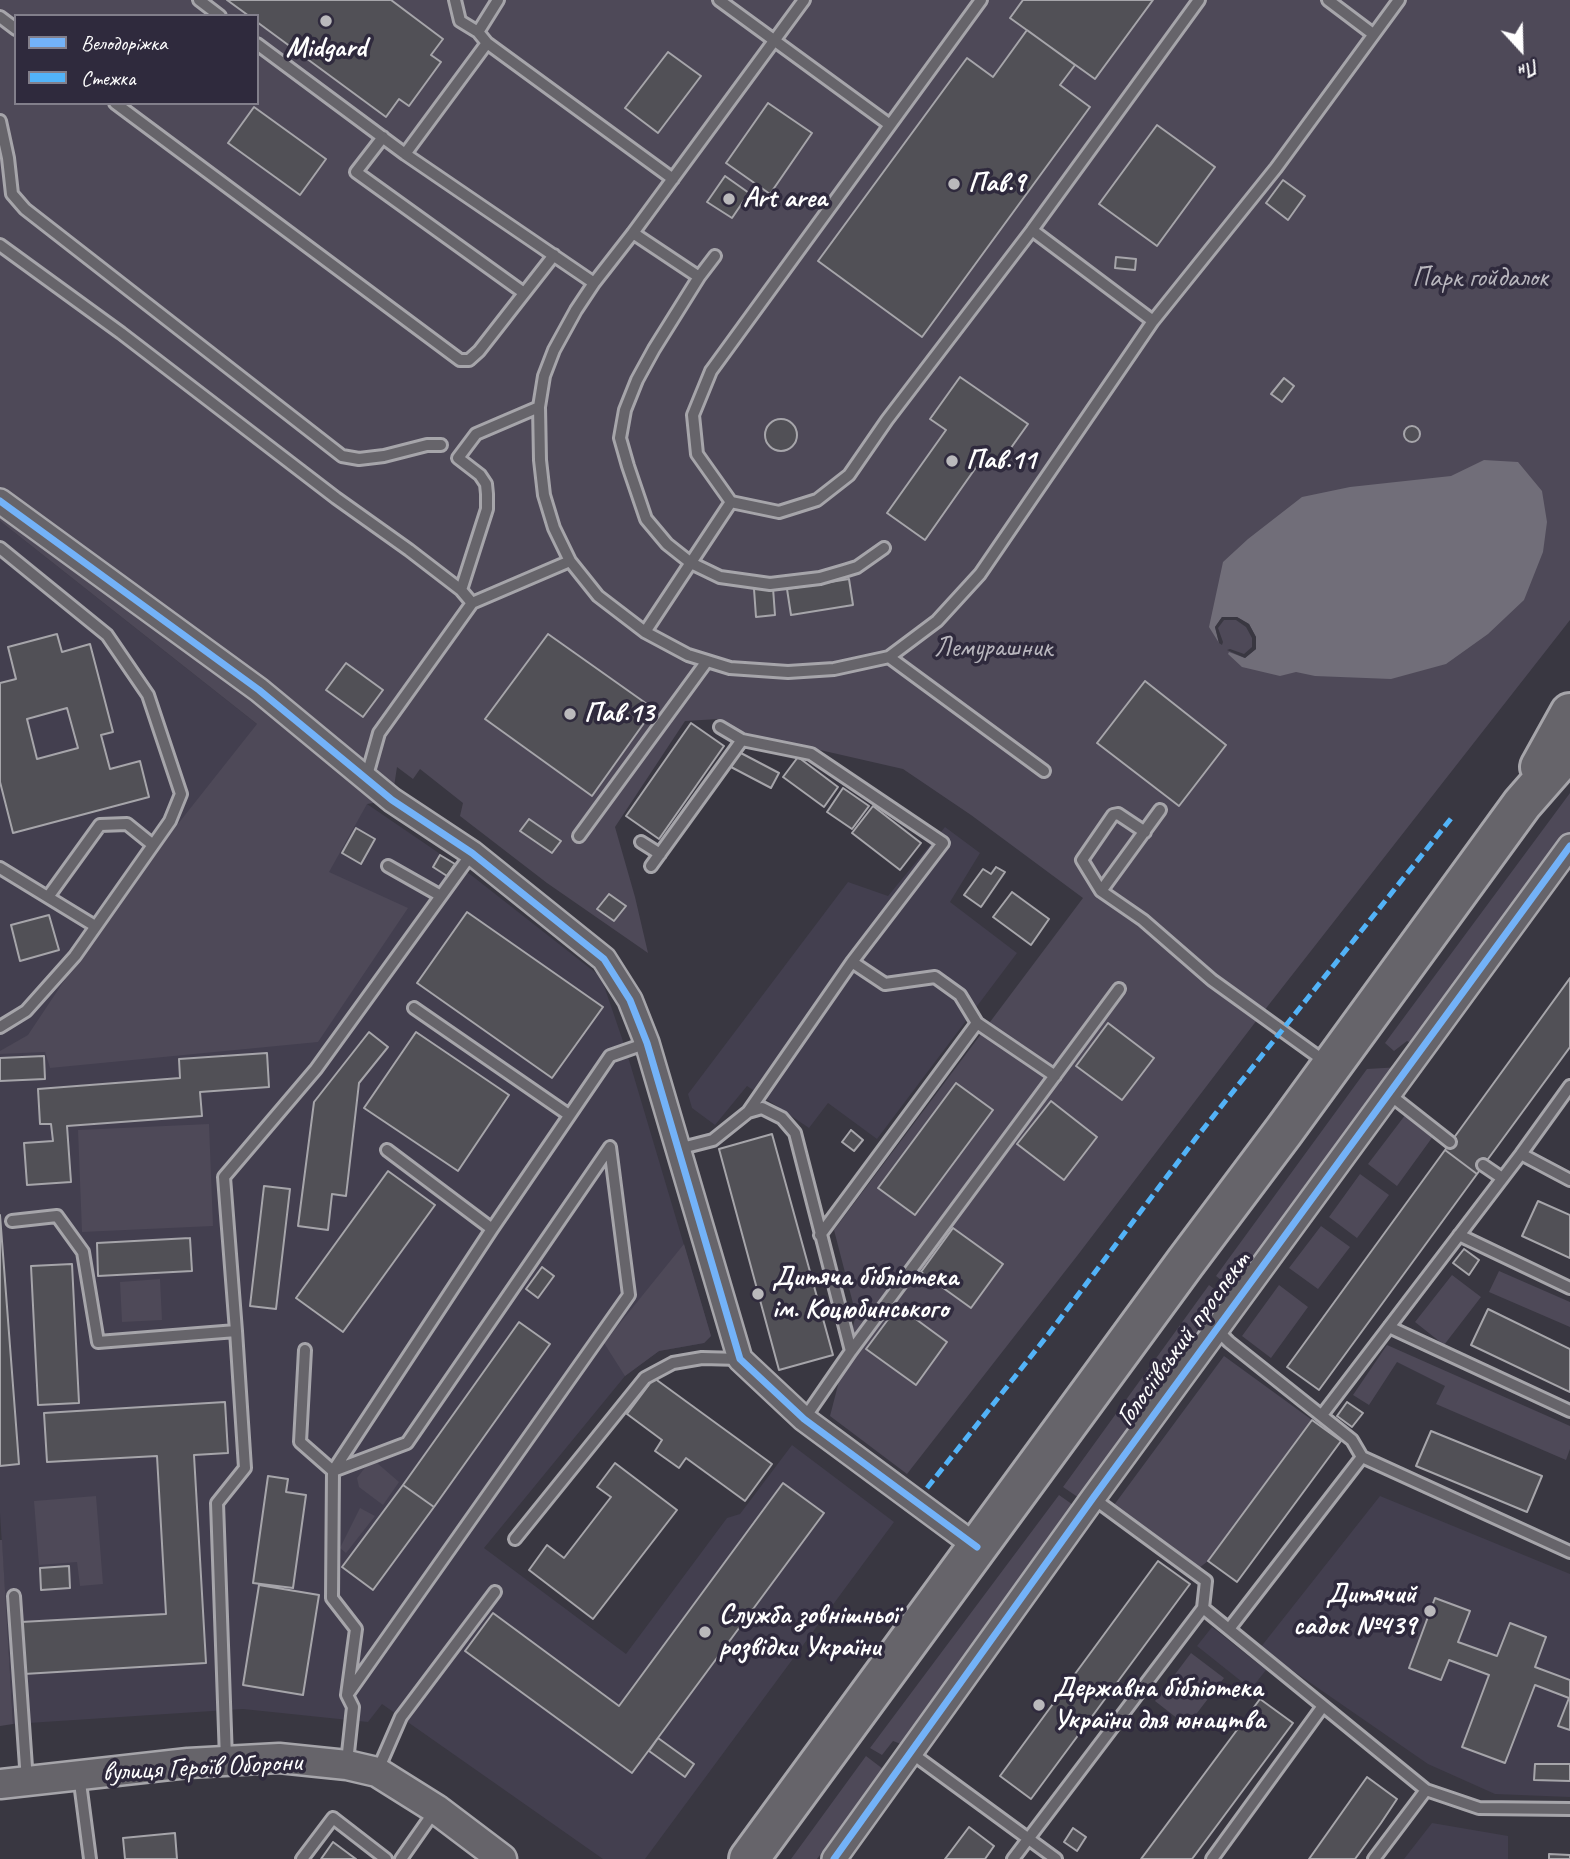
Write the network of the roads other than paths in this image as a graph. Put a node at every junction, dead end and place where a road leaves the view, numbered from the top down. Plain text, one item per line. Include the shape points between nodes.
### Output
1 (199, 0) edge
2 (455, 0) edge
3 (498, 0) edge
4 (719, 0) edge
5 (804, 0) edge
6 (981, 0) edge
7 (1199, 0) edge
8 (1328, 0) edge
9 (1399, 0) edge
10 (217, 14) edge
11 (478, 32) junction
12 (1373, 34) junction
13 (775, 40) junction
14 (487, 43) junction
15 (259, 45) edge
16 (118, 105) edge
17 (0, 121) edge
18 (890, 125) junction
19 (383, 137) junction
20 (405, 154) junction
21 (673, 179) junction
22 (1032, 230) junction
23 (633, 233) junction
24 (0, 245) edge
25 (554, 255) junction
26 (715, 256) dead end
27 (699, 277) junction
28 (594, 283) junction
29 (524, 293) junction
30 (1153, 321) junction
31 (539, 407) junction
32 (441, 445) dead end
33 (0, 501) edge
34 (731, 502) junction
35 (0, 548) edge
36 (884, 548) dead end
37 (570, 561) junction
38 (691, 563) junction
39 (461, 590) junction
40 (472, 603) junction
41 (645, 632) junction
42 (889, 657) junction
43 (707, 661) junction
44 (1570, 713) edge
45 (720, 727) dead end
46 (742, 740) junction
47 (1570, 748) edge
48 (1044, 771) dead end
49 (366, 779) junction
50 (1522, 804) junction
51 (1160, 810) dead end
52 (1145, 832) junction
53 (579, 836) dead end
54 (641, 842) dead end
55 (153, 845) junction
56 (1570, 846) edge
57 (472, 853) junction
58 (660, 854) junction
59 (388, 866) dead end
60 (651, 866) dead end
61 (0, 868) edge
62 (1101, 891) junction
63 (441, 896) junction
64 (48, 897) junction
65 (95, 926) junction
66 (852, 962) junction
67 (1119, 989) dead end
68 (414, 1007) dead end
69 (977, 1023) junction
70 (0, 1027) edge
71 (647, 1043) junction
72 (1332, 1066) junction
73 (1055, 1076) junction
74 (1570, 1086) edge
75 (1389, 1094) junction
76 (748, 1112) junction
77 (569, 1115) junction
78 (1450, 1143) dead end
79 (678, 1149) junction
80 (387, 1150) dead end
81 (1521, 1154) junction
82 (1483, 1165) dead end
83 (1502, 1178) junction
84 (1570, 1180) edge
85 (12, 1221) dead end
86 (492, 1229) junction
87 (820, 1235) junction
88 (1459, 1235) junction
89 (1570, 1289) edge
90 (1389, 1327) junction
91 (236, 1331) junction
92 (1217, 1331) junction
93 (305, 1350) dead end
94 (851, 1351) junction
95 (740, 1359) junction
96 (1570, 1411) edge
97 (1322, 1415) junction
98 (804, 1419) junction
99 (1362, 1457) junction
100 (333, 1471) junction
101 (1093, 1498) junction
102 (1570, 1538) edge
103 (515, 1539) dead end
104 (977, 1547) junction
105 (1568, 1552) edge
106 (495, 1592) dead end
107 (14, 1596) dead end
108 (1203, 1608) junction
109 (1229, 1629) junction
110 (347, 1695) junction
111 (1323, 1706) junction
112 (910, 1752) junction
113 (226, 1760) junction
114 (347, 1765) junction
115 (377, 1772) junction
116 (79, 1775) junction
117 (13, 1782) edge
118 (1426, 1790) junction
119 (436, 1809) junction
120 (1570, 1809) edge
121 (1028, 1839) junction
122 (90, 1859) edge
123 (302, 1859) edge
124 (386, 1859) edge
125 (401, 1859) edge
126 (502, 1859) edge
127 (749, 1859) edge
128 (834, 1859) edge
129 (1013, 1859) edge
130 (1056, 1859) edge
131 (1212, 1859) edge
132 (1374, 1859) edge

1 - 10 lane
2 - 11 lane via 460,21
3 - 11 lane
4 - 13 lane
5 - 13 lane
6 - 18 lane
7 - 22 lane
8 - 12 lane
9 - 12 lane
11 - 14 lane
12 - 30 lane via 1276,168
13 - 18 lane
13 - 21 lane
14 - 20 lane
14 - 21 lane
15 - 19 lane
16 - 29 lane via 460,360 469,360 479,351
17 - 32 lane via 12,194 24,209 342,456 359,459
18 - 34 lane via 710,371 692,415 697,454
19 - 20 lane
19 - 29 lane via 356,172
20 - 25 lane
21 - 23 lane
22 - 30 lane
22 - 34 lane via 849,475 817,500 779,512
23 - 27 lane
23 - 28 lane
24 - 39 lane
25 - 28 lane
25 - 29 lane
26 - 27 lane
27 - 38 lane via 637,380 620,438 646,520
28 - 31 lane via 554,350
30 - 42 lane via 980,574 937,621
31 - 37 lane via 544,495
31 - 39 lane via 476,434 458,458 480,475 487,494
33 - 49 street via 259,690
34 - 38 lane
35 - 55 lane via 107,635 148,695 181,794
36 - 38 lane via 857,567 820,578 770,584 720,577
37 - 40 lane
37 - 41 lane via 598,596
38 - 41 lane
39 - 40 lane
40 - 49 lane via 379,733
41 - 43 lane
42 - 43 lane via 834,670 788,673 730,668
42 - 48 lane
43 - 53 lane
44 - 50 highway, Голосіївський проспект
45 - 46 lane
46 - 58 lane
46 - 66 lane via 811,754 943,843
47 - 50 highway, Голосіївський проспект
49 - 57 street
50 - 72 highway, Голосіївський проспект
51 - 52 lane
52 - 62 lane
52 - 62 lane via 1113,815 1082,860
54 - 58 lane
55 - 64 lane via 127,824 100,825
55 - 65 lane
56 - 75 street, Голосіївський проспект
57 - 63 lane
57 - 71 street via 604,959 630,1000
58 - 60 lane
59 - 63 lane
61 - 64 lane
62 - 72 lane via 1143,920 1212,980
63 - 91 lane via 316,1069 224,1177
64 - 65 lane
65 - 70 lane via 26,1011
66 - 69 lane via 885,984 935,977 960,995
66 - 76 lane
67 - 73 lane
68 - 77 lane
69 - 73 lane
69 - 87 lane
71 - 77 lane via 610,1056
71 - 79 street
72 - 104 highway, Голосіївський проспект
73 - 94 lane
74 - 81 lane
75 - 78 lane
75 - 92 street, Голосіївський проспект
76 - 79 lane via 713,1140
76 - 87 lane via 762,1108 782,1118 795,1133
77 - 86 lane
79 - 95 street
80 - 86 lane
81 - 83 lane
81 - 84 lane
82 - 83 lane
83 - 88 lane
85 - 91 lane via 57,1216 83,1252 98,1342
86 - 100 lane
87 - 94 lane
88 - 89 lane
88 - 90 lane
90 - 96 lane
90 - 97 lane
91 - 113 lane via 245,1468 217,1503
92 - 97 lane
92 - 101 street, Голосіївський проспект
93 - 100 lane via 300,1442
94 - 98 lane
95 - 98 street
95 - 103 lane via 673,1363 645,1378
97 - 99 lane via 1352,1440
98 - 104 street
99 - 105 lane
99 - 109 lane
100 - 110 lane via 332,1598 356,1629
100 - 110 lane via 407,1443 610,1147 629,1295
101 - 108 lane via 1206,1581
101 - 112 street, Голосіївський проспект
102 - 105 lane
104 - 127 highway, Голосіївський проспект
106 - 115 lane via 401,1717
107 - 117 lane
108 - 109 lane
108 - 121 lane
109 - 111 lane
110 - 114 lane via 353,1707
111 - 118 lane
111 - 131 lane
112 - 121 lane
112 - 128 street, Голосіївський проспект
113 - 114 street, вулиця Героїв Оборони via 279,1758
113 - 116 street, вулиця Героїв Оборони
114 - 115 street, вулиця Героїв Оборони
115 - 119 street, вулиця Героїв Оборони
116 - 117 street, вулиця Героїв Оборони
116 - 122 lane
118 - 120 lane via 1479,1808
118 - 132 lane
119 - 125 lane
119 - 126 street, вулиця Героїв Оборони
121 - 129 lane
121 - 130 lane
123 - 124 lane via 333,1818

